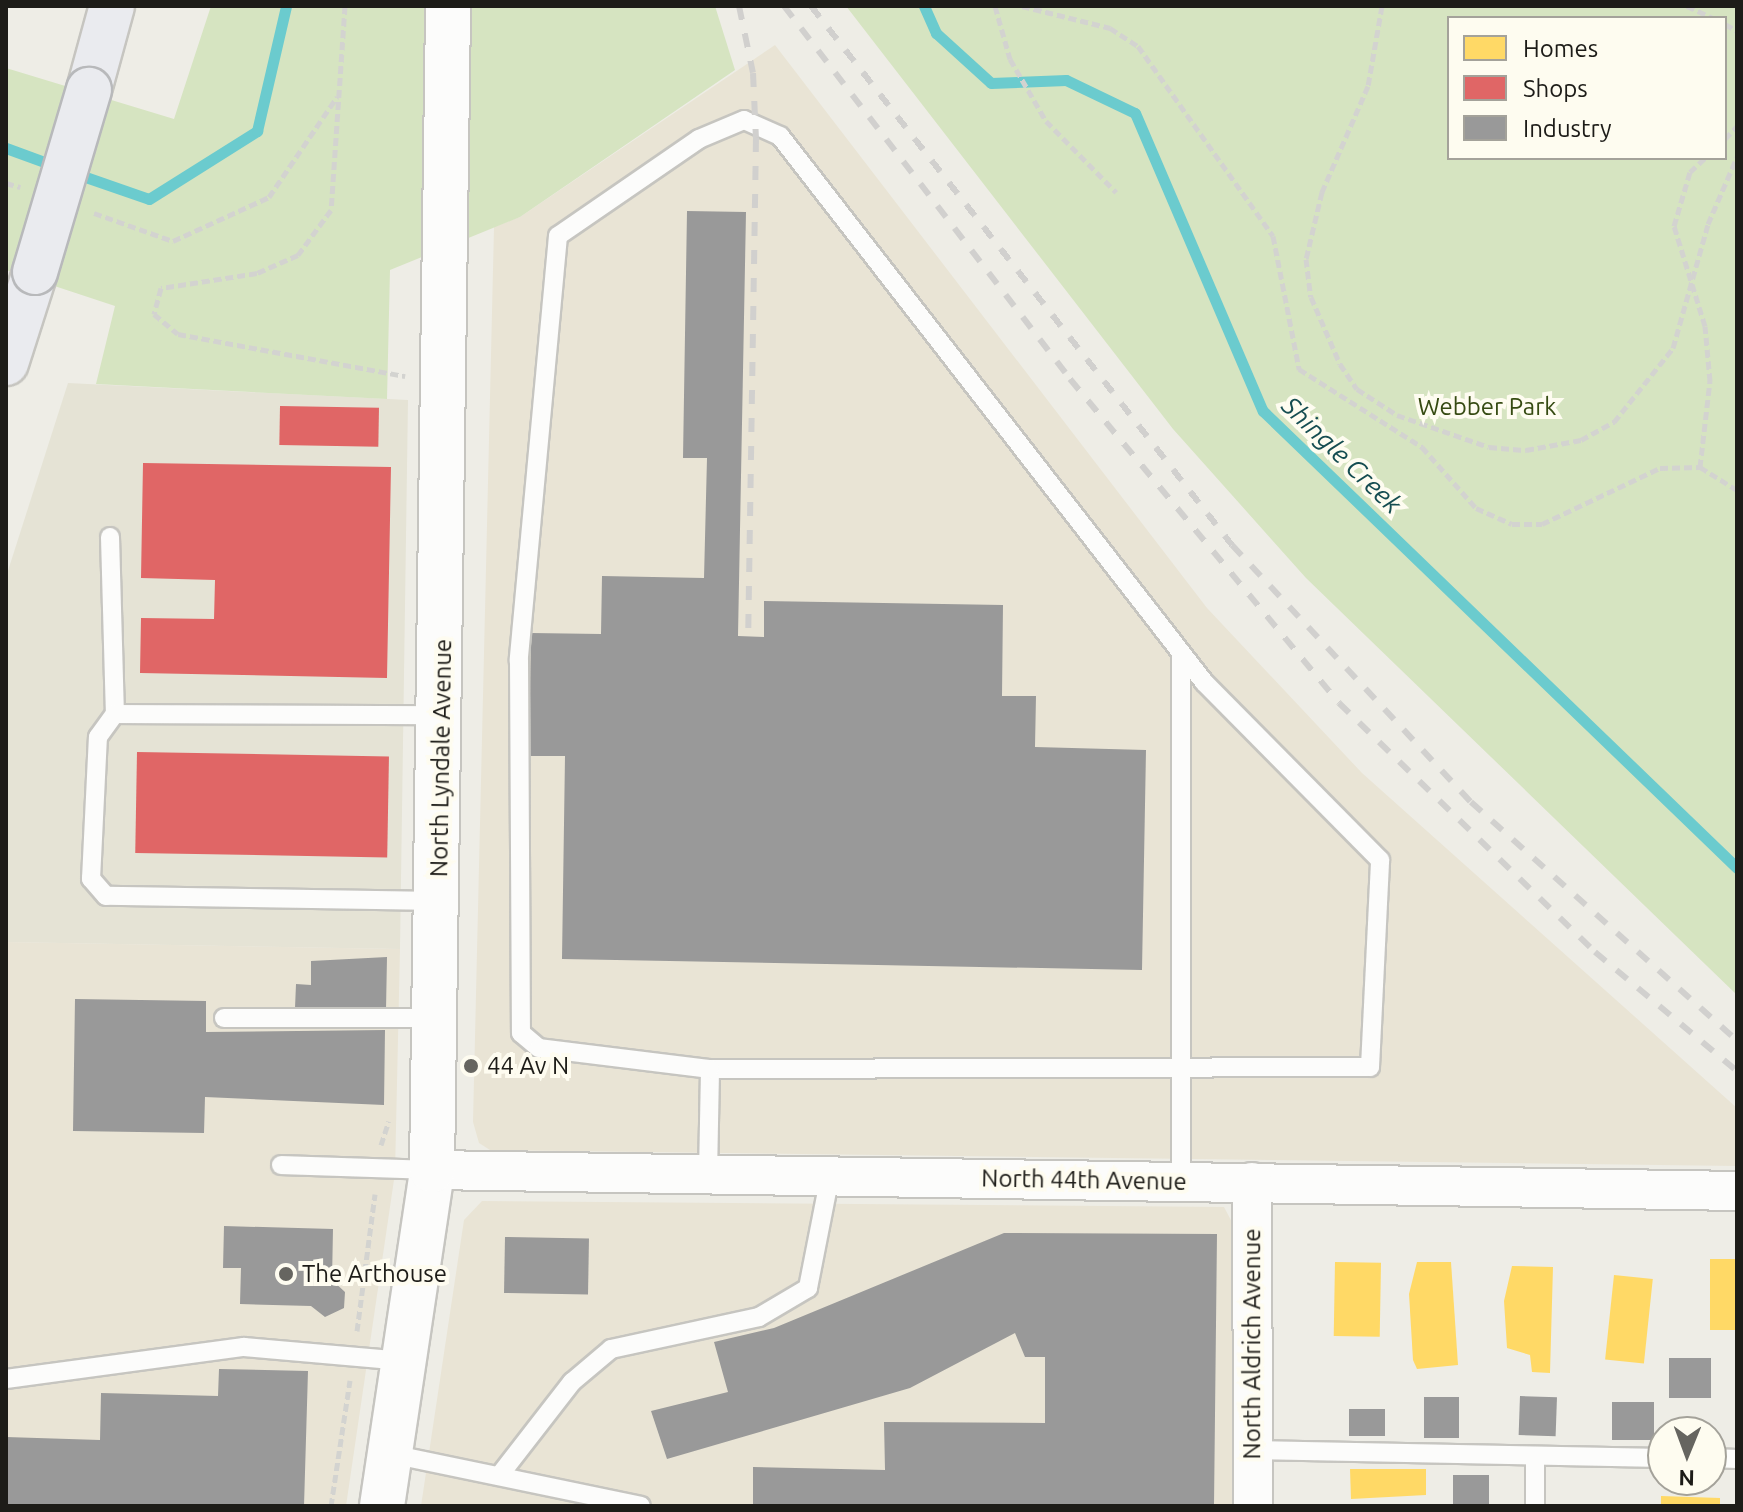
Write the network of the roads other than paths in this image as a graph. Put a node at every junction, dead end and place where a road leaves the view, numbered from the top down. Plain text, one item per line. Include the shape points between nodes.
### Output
1 (112, 6) edge
2 (448, 8) edge
3 (6, 363) edge
4 (110, 537) dead end
5 (1181, 653) junction
6 (115, 714) junction
7 (442, 715) junction
8 (439, 901) junction
9 (224, 1018) dead end
10 (438, 1018) junction
11 (1178, 1067) junction
12 (710, 1069) junction
13 (281, 1165) dead end
14 (432, 1170) junction
15 (708, 1175) junction
16 (830, 1176) junction
17 (1181, 1181) junction
18 (1252, 1182) junction
19 (1737, 1191) edge
20 (403, 1361) junction
21 (6, 1379) edge
22 (1252, 1450) junction
23 (391, 1454) junction
24 (1535, 1456) junction
25 (1647, 1458) edge
26 (499, 1476) junction
27 (382, 1506) edge
28 (641, 1506) edge
29 (1253, 1506) edge
30 (1535, 1506) edge

1 - 3 highway, bridge
2 - 7 street, North Lyndale Avenue
4 - 6 lane
5 - 11 lane
5 - 11 lane via 1380,860 1370,1067
5 - 12 lane via 763,123 744,120 699,139 567,226 558,236 519,660 521,1033 539,1048
6 - 7 lane
6 - 8 lane via 98,737 91,879 106,896
7 - 8 street, North Lyndale Avenue
8 - 10 street, North Lyndale Avenue
9 - 10 lane
10 - 14 street, North Lyndale Avenue
11 - 12 lane
11 - 17 lane
12 - 15 lane
13 - 14 lane
14 - 15 street, North 44th Avenue
14 - 20 street, North Lyndale Avenue
15 - 16 street, North 44th Avenue
16 - 17 street, North 44th Avenue
16 - 26 lane via 808,1288 759,1317 611,1349 572,1382
17 - 18 street, North 44th Avenue
18 - 19 street, North 44th Avenue
18 - 22 street, North Aldrich Avenue
20 - 21 lane via 244,1347
20 - 23 street, North Lyndale Avenue
22 - 24 lane
22 - 29 street, North Aldrich Avenue
23 - 26 lane
23 - 27 street, North Lyndale Avenue
24 - 25 lane
24 - 30 lane
26 - 28 lane

